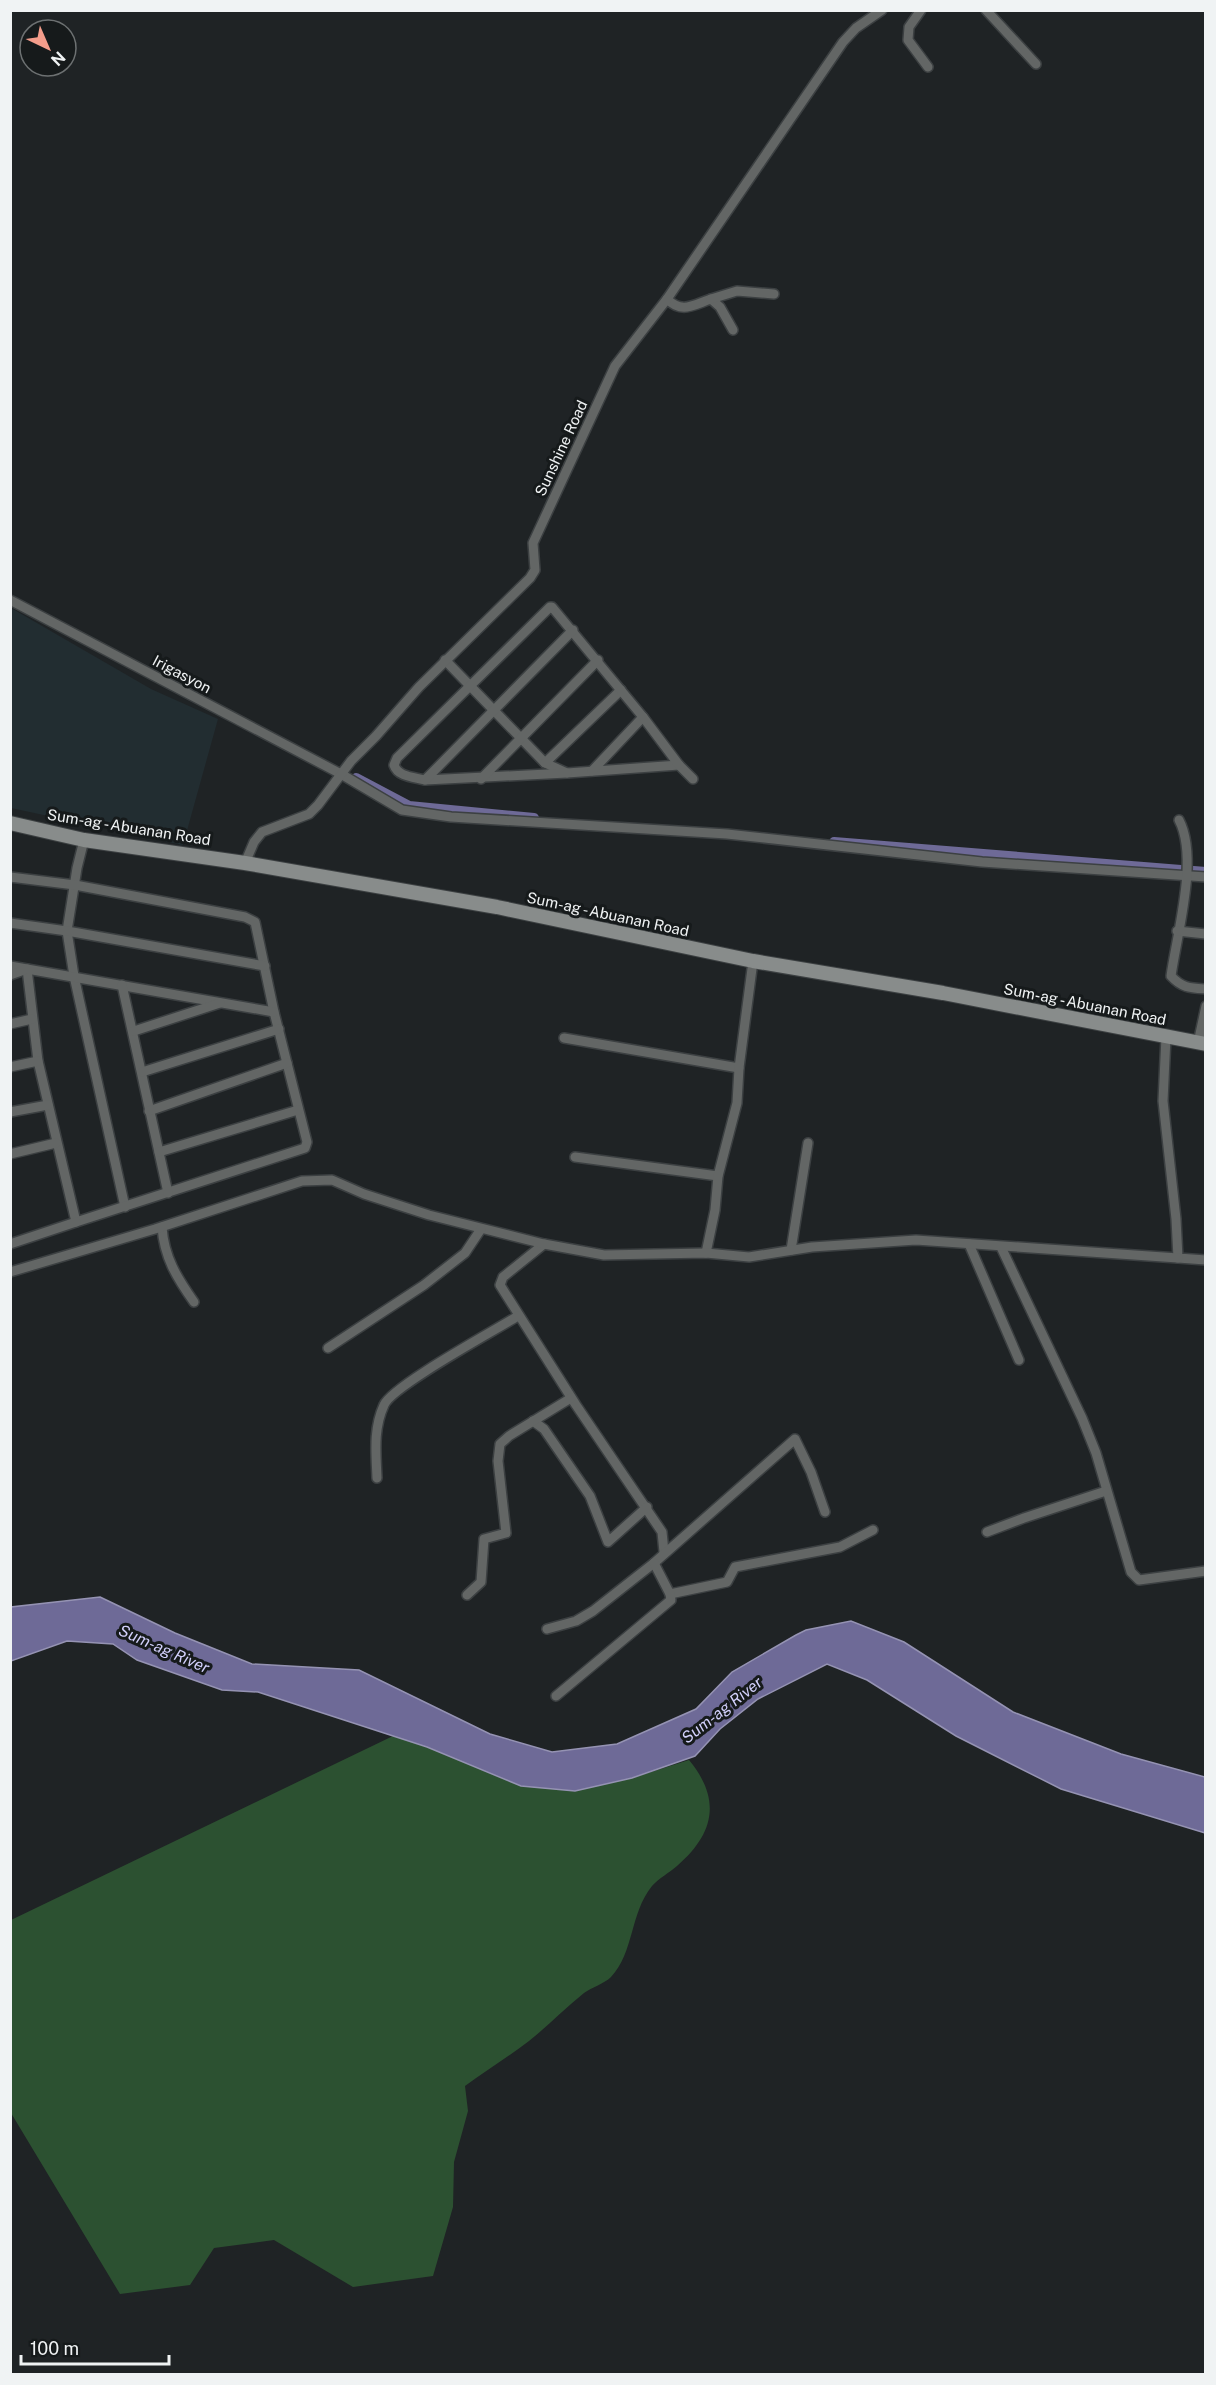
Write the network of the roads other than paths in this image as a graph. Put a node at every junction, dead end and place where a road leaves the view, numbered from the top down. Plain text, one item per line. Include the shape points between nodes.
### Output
1 (882, 10) edge
2 (921, 10) edge
3 (986, 10) edge
4 (1036, 64) dead end
5 (928, 67) dead end
6 (774, 294) dead end
7 (667, 299) junction
8 (711, 299) junction
9 (733, 330) dead end
10 (10, 600) edge
11 (573, 630) junction
12 (445, 660) junction
13 (597, 660) junction
14 (470, 686) junction
15 (621, 690) junction
16 (495, 711) junction
17 (643, 717) junction
18 (520, 738) junction
19 (545, 763) junction
20 (679, 765) junction
21 (592, 771) junction
22 (567, 773) junction
23 (341, 774) junction
24 (481, 779) junction
25 (693, 779) dead end
26 (425, 780) junction
27 (1179, 820) dead end
28 (10, 823) edge
29 (84, 840) junction
30 (245, 863) junction
31 (1187, 871) junction
32 (10, 877) edge
33 (1206, 877) edge
34 (75, 885) junction
35 (10, 923) edge
36 (67, 931) junction
37 (1178, 931) junction
38 (1206, 934) edge
39 (753, 961) junction
40 (10, 966) edge
41 (265, 966) junction
42 (27, 969) junction
43 (10, 975) edge
44 (74, 976) junction
45 (122, 985) junction
46 (1206, 989) edge
47 (222, 1002) junction
48 (1206, 1006) edge
49 (274, 1012) junction
50 (32, 1019) junction
51 (10, 1023) edge
52 (279, 1029) junction
53 (134, 1031) junction
54 (1166, 1037) junction
55 (564, 1038) dead end
56 (1202, 1043) edge
57 (38, 1061) junction
58 (286, 1063) junction
59 (10, 1067) edge
60 (739, 1068) junction
61 (142, 1072) junction
62 (48, 1105) junction
63 (298, 1110) junction
64 (149, 1111) junction
65 (10, 1112) edge
66 (56, 1143) junction
67 (808, 1143) dead end
68 (159, 1152) junction
69 (10, 1154) edge
70 (574, 1157) dead end
71 (718, 1176) junction
72 (168, 1193) junction
73 (125, 1207) junction
74 (76, 1222) junction
75 (162, 1227) junction
76 (481, 1229) junction
77 (10, 1244) edge
78 (544, 1244) junction
79 (969, 1244) junction
80 (1001, 1247) junction
81 (791, 1250) junction
82 (706, 1253) junction
83 (1178, 1258) junction
84 (1206, 1260) edge
85 (10, 1272) edge
86 (194, 1302) dead end
87 (518, 1316) junction
88 (328, 1348) dead end
89 (1019, 1360) dead end
90 (571, 1398) junction
91 (533, 1421) junction
92 (377, 1478) dead end
93 (1106, 1491) junction
94 (646, 1508) junction
95 (825, 1512) dead end
96 (873, 1530) dead end
97 (987, 1532) dead end
98 (664, 1552) junction
99 (654, 1563) junction
100 (1206, 1571) edge
101 (670, 1594) junction
102 (467, 1595) dead end
103 (547, 1629) dead end
104 (556, 1696) dead end

1 - 7 street, Sunshine Road via 843,42
2 - 5 street via 909,27 908,40
3 - 4 street
6 - 8 street via 737,291
7 - 8 street via 682,308
7 - 12 street, Sunshine Road via 615,366 533,543 535,570
8 - 9 street
10 - 23 street, Irigasyon
11 - 13 street
11 - 14 street via 552,607 547,608
11 - 16 street
12 - 14 street
12 - 23 street, Sunshine Road
13 - 15 street
13 - 18 street
14 - 16 street
14 - 26 street via 397,758 397,772
15 - 17 street
15 - 19 street
16 - 18 street
16 - 26 street
17 - 20 street
17 - 21 street
18 - 19 street
18 - 24 street
19 - 22 street
20 - 21 street
20 - 25 street
21 - 22 street
22 - 24 street
23 - 30 street, Sunshine Road via 309,814 262,832
23 - 31 street, Irigasyon via 402,810 451,817 727,834 982,862
24 - 26 street
27 - 31 street via 1185,831
28 - 29 main road, Sum-ag - Abuanan Road
29 - 30 main road, Sum-ag - Abuanan Road
29 - 34 street
30 - 39 main road, Sum-ag - Abuanan Road via 497,907
31 - 33 street, Irigasyon
31 - 37 street
32 - 34 street
34 - 36 street
34 - 41 street via 245,917 255,922
35 - 36 street
36 - 41 street
36 - 44 street
37 - 38 street
37 - 46 street via 1171,976 1186,988
39 - 54 main road, Sum-ag - Abuanan Road
39 - 60 street
40 - 42 street
41 - 49 street
42 - 43 street
42 - 44 street
42 - 50 street
44 - 45 street
44 - 73 street
45 - 47 street
45 - 53 street
47 - 49 street
47 - 53 street
48 - 56 street
49 - 52 street
50 - 51 street
50 - 57 street
52 - 58 street
52 - 61 street
53 - 61 street
54 - 56 main road, Sum-ag - Abuanan Road
54 - 83 street via 1163,1101
55 - 60 street
57 - 59 street
57 - 62 street
58 - 63 street
58 - 64 street
60 - 71 street via 737,1103
61 - 64 street
62 - 65 street
62 - 66 street
63 - 68 street
63 - 72 street via 307,1142 305,1148
64 - 68 street
66 - 69 street
66 - 74 street
67 - 81 street
68 - 72 street
70 - 71 street
71 - 82 street
72 - 73 street
73 - 74 street
74 - 77 street
75 - 76 street via 302,1181 332,1180
75 - 85 street
75 - 86 street via 170,1265
76 - 78 street
76 - 88 street via 465,1252 441,1272
78 - 82 street via 604,1256
78 - 87 street via 501,1280 500,1286
79 - 80 street
79 - 81 street via 916,1240
79 - 89 street
80 - 83 street
80 - 93 street via 1082,1418
81 - 82 street via 749,1257
83 - 84 street
87 - 90 street
87 - 92 street via 410,1380 384,1403 375,1431
90 - 91 street
90 - 94 street
91 - 94 street via 544,1429 590,1496 608,1542
91 - 102 street via 498,1448 506,1533 484,1539 481,1582
93 - 97 street
93 - 100 street via 1134,1577 1139,1580
94 - 98 street via 662,1532
95 - 98 street via 795,1439
96 - 101 street via 840,1547 735,1567 727,1582
98 - 99 street
99 - 101 street
99 - 103 street via 584,1617
101 - 104 street via 671,1600

